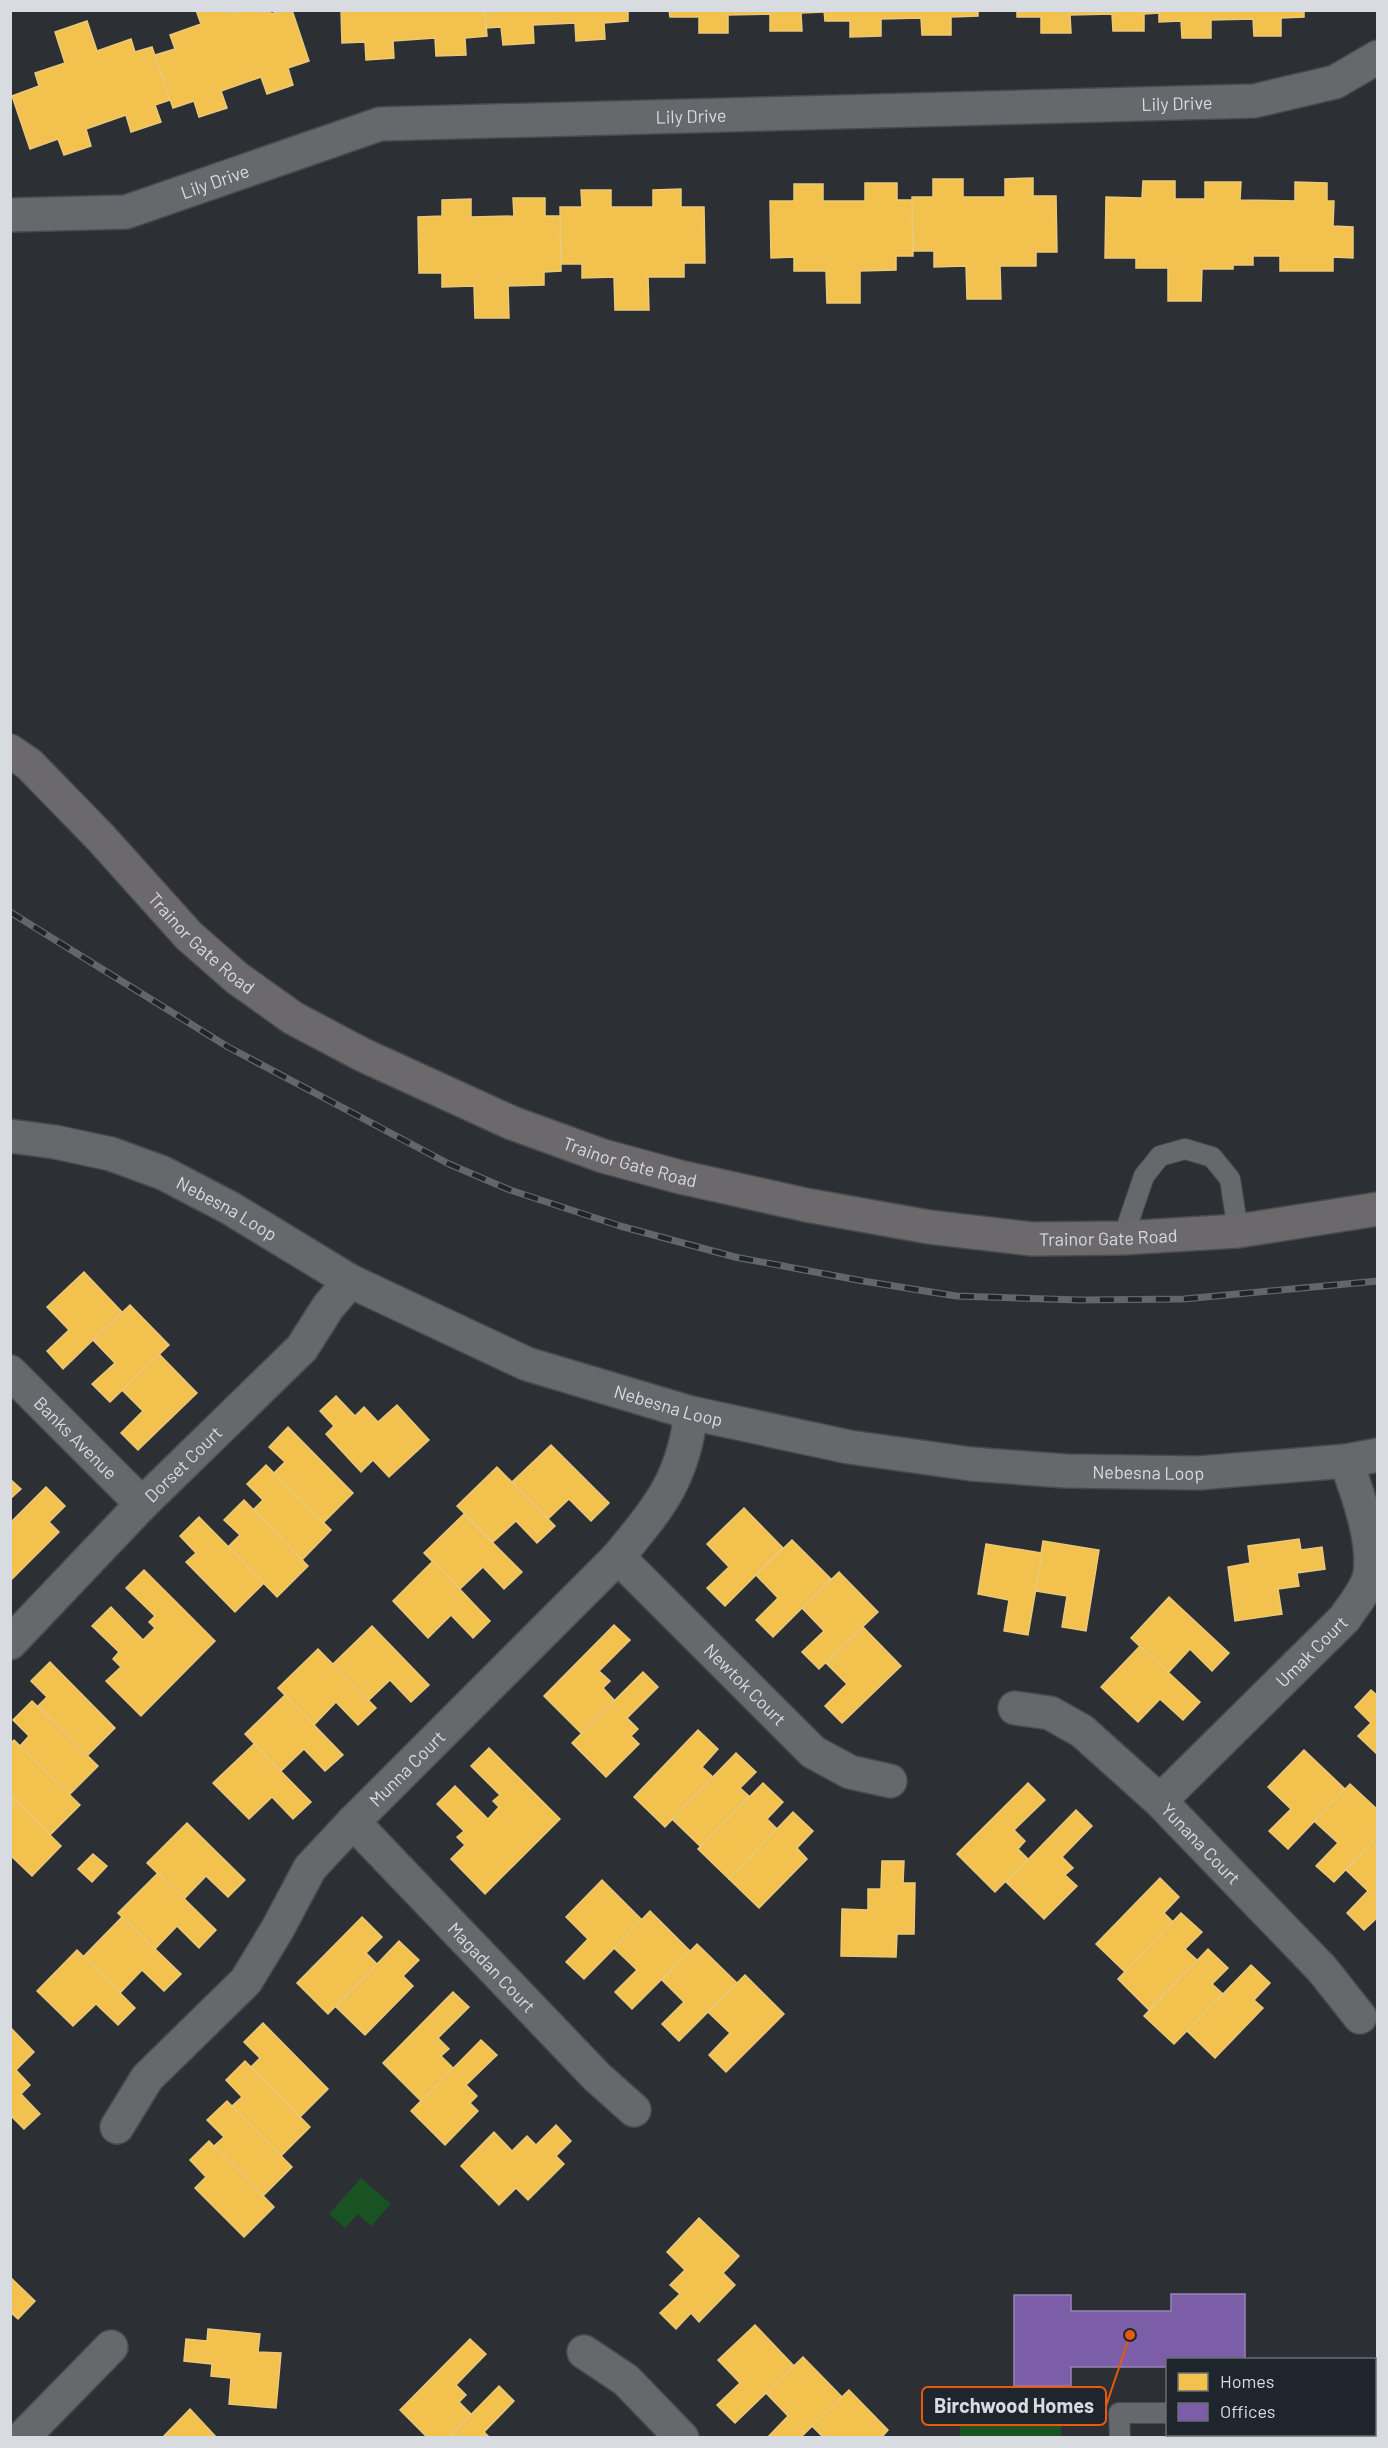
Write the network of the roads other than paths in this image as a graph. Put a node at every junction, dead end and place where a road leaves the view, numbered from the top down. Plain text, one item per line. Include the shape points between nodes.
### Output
1 (1377, 57) edge
2 (10, 215) edge
3 (10, 752) edge
4 (10, 1136) edge
5 (1377, 1209) edge
6 (1238, 1231) junction
7 (1123, 1238) junction
8 (350, 1281) junction
9 (10, 1372) edge
10 (691, 1413) junction
11 (1377, 1455) edge
12 (1346, 1461) junction
13 (142, 1504) junction
14 (618, 1557) junction
15 (10, 1643) edge
16 (1015, 1708) dead end
17 (890, 1781) dead end
18 (1160, 1801) junction
19 (352, 1822) junction
20 (1360, 2018) dead end
21 (634, 2110) dead end
22 (117, 2127) dead end
23 (111, 2347) dead end
24 (584, 2352) dead end
25 (1166, 2413) edge
26 (22, 2438) edge
27 (682, 2438) edge
28 (1120, 2438) edge

1 - 2 street, Lily Drive via 1335,82 1254,101 380,124 126,212
3 - 7 main road, Trainor Gate Road via 29,764 189,936 237,978 303,1024 512,1123 603,1156 806,1205 929,1227 1032,1239
4 - 8 street, Nebesna Loop via 111,1154 163,1173 230,1208
5 - 6 main road, Trainor Gate Road
6 - 7 main road, Trainor Gate Road
6 - 7 lane via 1230,1179 1212,1157 1185,1149 1160,1156 1144,1176
8 - 10 street, Nebesna Loop via 527,1364
8 - 13 street, Dorset Court via 302,1348
9 - 13 street, Banks Avenue
10 - 12 street, Nebesna Loop via 849,1446 970,1464 1199,1473
10 - 14 street, Munna Court via 687,1445 676,1477 654,1514
11 - 12 street, Nebesna Loop
12 - 18 street, Umak Court via 1369,1544 1370,1573 1365,1587 1345,1618
13 - 15 street, Dorset Court
14 - 17 street, Newtok Court via 813,1752 850,1772
14 - 19 street, Munna Court
16 - 18 street, Yunana Court via 1050,1713 1082,1731
18 - 20 street, Yunana Court via 1322,1969
19 - 21 street, Magadan Court via 597,2077
19 - 22 street, Munna Court via 310,1868 246,1981 147,2078
23 - 26 street
24 - 27 street via 626,2380
25 - 28 lane via 1119,2413

